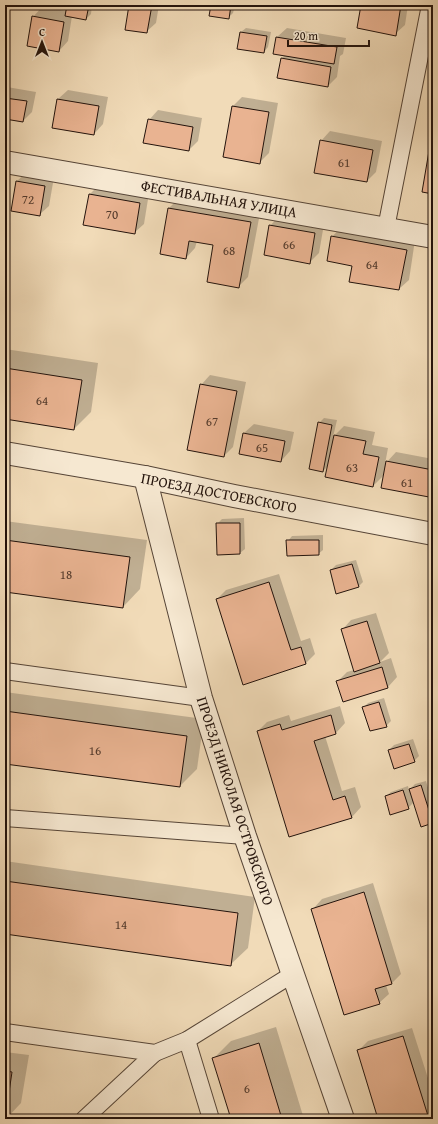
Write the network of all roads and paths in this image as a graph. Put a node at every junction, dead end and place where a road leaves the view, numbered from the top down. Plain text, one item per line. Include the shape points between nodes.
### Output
1 (430, 5) edge
2 (5, 162) edge
3 (386, 228) junction
4 (433, 236) edge
5 (5, 453) edge
6 (145, 477) junction
7 (433, 534) edge
8 (5, 671) edge
9 (201, 698) junction
10 (5, 818) edge
11 (245, 836) junction
12 (292, 974) junction
13 (5, 1032) edge
14 (187, 1040) junction
15 (155, 1053) junction
16 (84, 1119) edge
17 (211, 1119) edge
18 (343, 1119) edge

1 - 3 lane
2 - 3 street, ФЕСТИВАЛЬНАЯ УЛИЦА
3 - 4 street, ФЕСТИВАЛЬНАЯ УЛИЦА
5 - 6 street, ПРОЕЗД ДОСТОЕВСКОГО
6 - 7 street, ПРОЕЗД ДОСТОЕВСКОГО
6 - 9 street, ПРОЕЗД НИКОЛАЯ ОСТРОВСКОГО
8 - 9 lane
9 - 11 street, ПРОЕЗД НИКОЛАЯ ОСТРОВСКОГО
10 - 11 lane
11 - 12 street, ПРОЕЗД НИКОЛАЯ ОСТРОВСКОГО
12 - 14 lane
12 - 18 street, ПРОЕЗД НИКОЛАЯ ОСТРОВСКОГО
13 - 15 lane
14 - 15 lane
14 - 17 lane
15 - 16 lane

